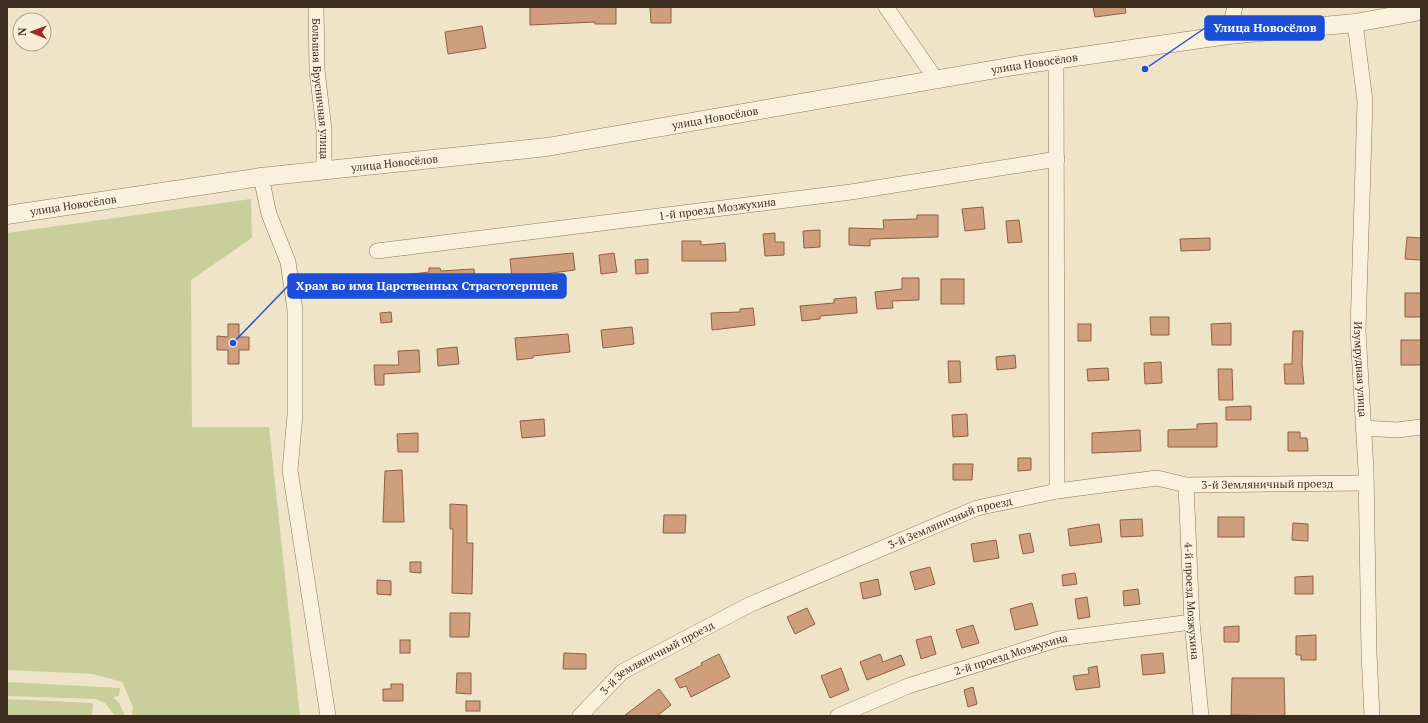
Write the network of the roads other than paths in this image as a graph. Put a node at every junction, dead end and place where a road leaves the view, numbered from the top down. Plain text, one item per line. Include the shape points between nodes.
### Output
1 (316, 7) edge
2 (886, 7) edge
3 (1235, 7) edge
4 (1421, 12) edge
5 (1355, 23) junction
6 (1228, 35) junction
7 (1056, 60) junction
8 (935, 78) junction
9 (1057, 159) junction
10 (324, 170) junction
11 (261, 177) junction
12 (7, 216) edge
13 (377, 251) dead end
14 (1421, 426) edge
15 (1363, 428) junction
16 (1365, 483) junction
17 (1186, 485) junction
18 (1057, 491) junction
19 (1192, 622) junction
20 (328, 716) edge
21 (580, 716) edge
22 (838, 716) edge
23 (1201, 716) edge
24 (1372, 716) edge

1 - 10 street, Большая Брусничная улица via 317,70 324,130
2 - 8 street
3 - 6 street
4 - 5 street, улица Новосёлов
5 - 6 street, улица Новосёлов
5 - 15 street, Изумрудная улица via 1364,101 1358,294
6 - 7 street, улица Новосёлов
7 - 8 street, улица Новосёлов
7 - 9 street
8 - 10 street, улица Новосёлов via 846,96 547,147
9 - 13 street, 1-й проезд Мозжухина via 850,192
9 - 18 street
10 - 11 street, улица Новосёлов
11 - 12 street, улица Новосёлов
11 - 20 street via 269,214 288,262 295,310 295,415 290,470
14 - 15 street via 1397,430
15 - 16 street, Изумрудная улица
16 - 17 street, 3-й Земляничный проезд
16 - 24 street, Изумрудная улица
17 - 18 street, 3-й Земляничный проезд via 1157,478
17 - 19 street, 4-й проезд Мозжухина
18 - 21 street, 3-й Земляничный проезд via 976,508 749,605 622,672
19 - 22 street, 2-й проезд Мозжухина via 1059,639 908,686
19 - 23 street, 4-й проезд Мозжухина

